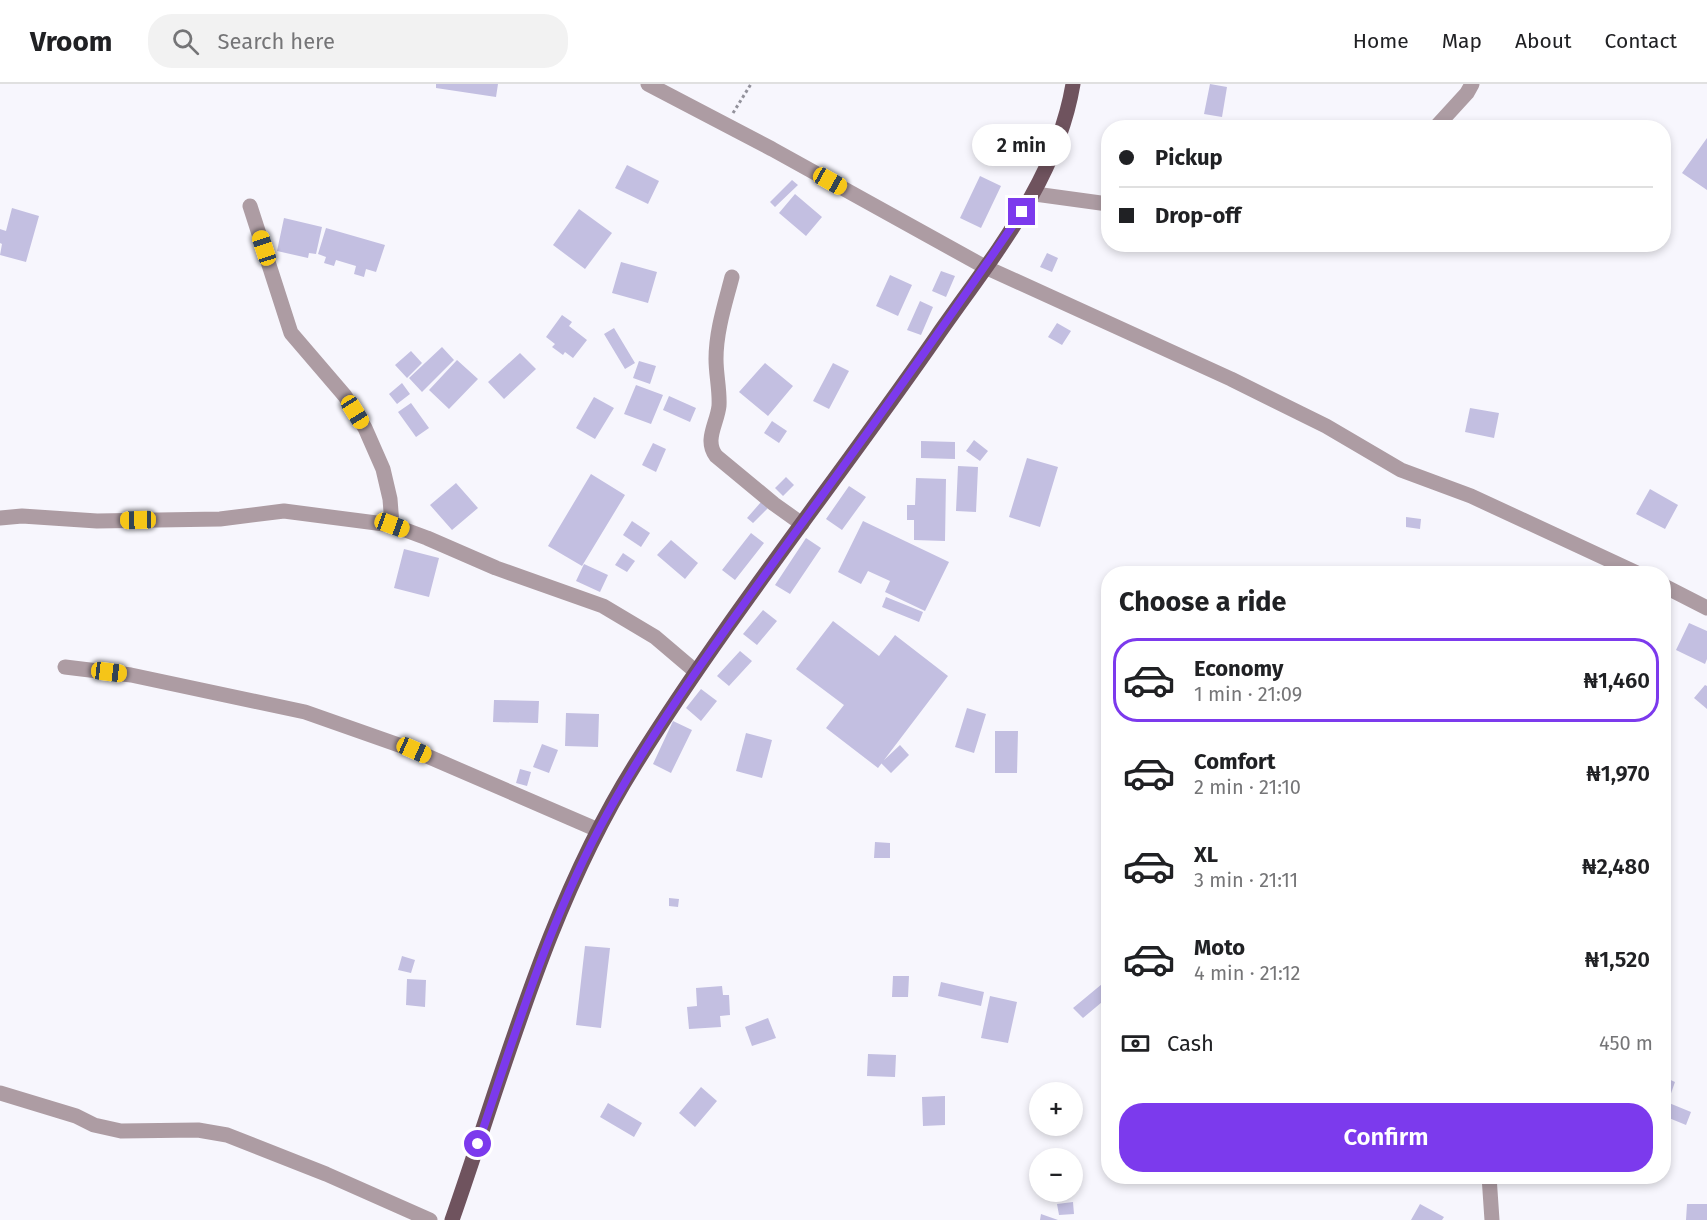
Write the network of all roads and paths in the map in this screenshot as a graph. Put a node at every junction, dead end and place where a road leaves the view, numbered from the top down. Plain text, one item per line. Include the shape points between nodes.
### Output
1 (648, 84) edge
2 (751, 84) edge
3 (1073, 84) edge
4 (1472, 84) edge
5 (1442, 120) edge
6 (726, 125) junction
7 (1035, 194) junction
8 (1101, 203) edge
9 (250, 206) dead end
10 (985, 267) junction
11 (732, 277) dead end
12 (0, 518) edge
13 (802, 524) junction
14 (392, 525) junction
15 (1622, 566) edge
16 (1671, 590) edge
17 (1707, 608) edge
18 (65, 667) dead end
19 (695, 671) junction
20 (598, 830) junction
21 (0, 1093) edge
22 (1490, 1184) edge
23 (430, 1220) edge
24 (452, 1220) edge
25 (1492, 1220) edge

1 - 6 street
2 - 6 path
3 - 7 main road via 1058,143
4 - 5 street
6 - 10 street
7 - 8 street
7 - 10 main road
9 - 14 street via 291,333 345,396 365,428 383,469
10 - 13 main road
10 - 15 street via 1231,379 1326,426 1401,470 1471,496
11 - 13 street via 717,338 719,405 711,449
12 - 14 street via 220,519 284,511
13 - 19 main road
14 - 19 street via 603,606 655,637
16 - 17 street
18 - 20 street via 131,675 305,712 414,750
19 - 20 main road
20 - 24 main road via 556,921
21 - 23 street via 121,1131 198,1130 227,1135
22 - 25 street

